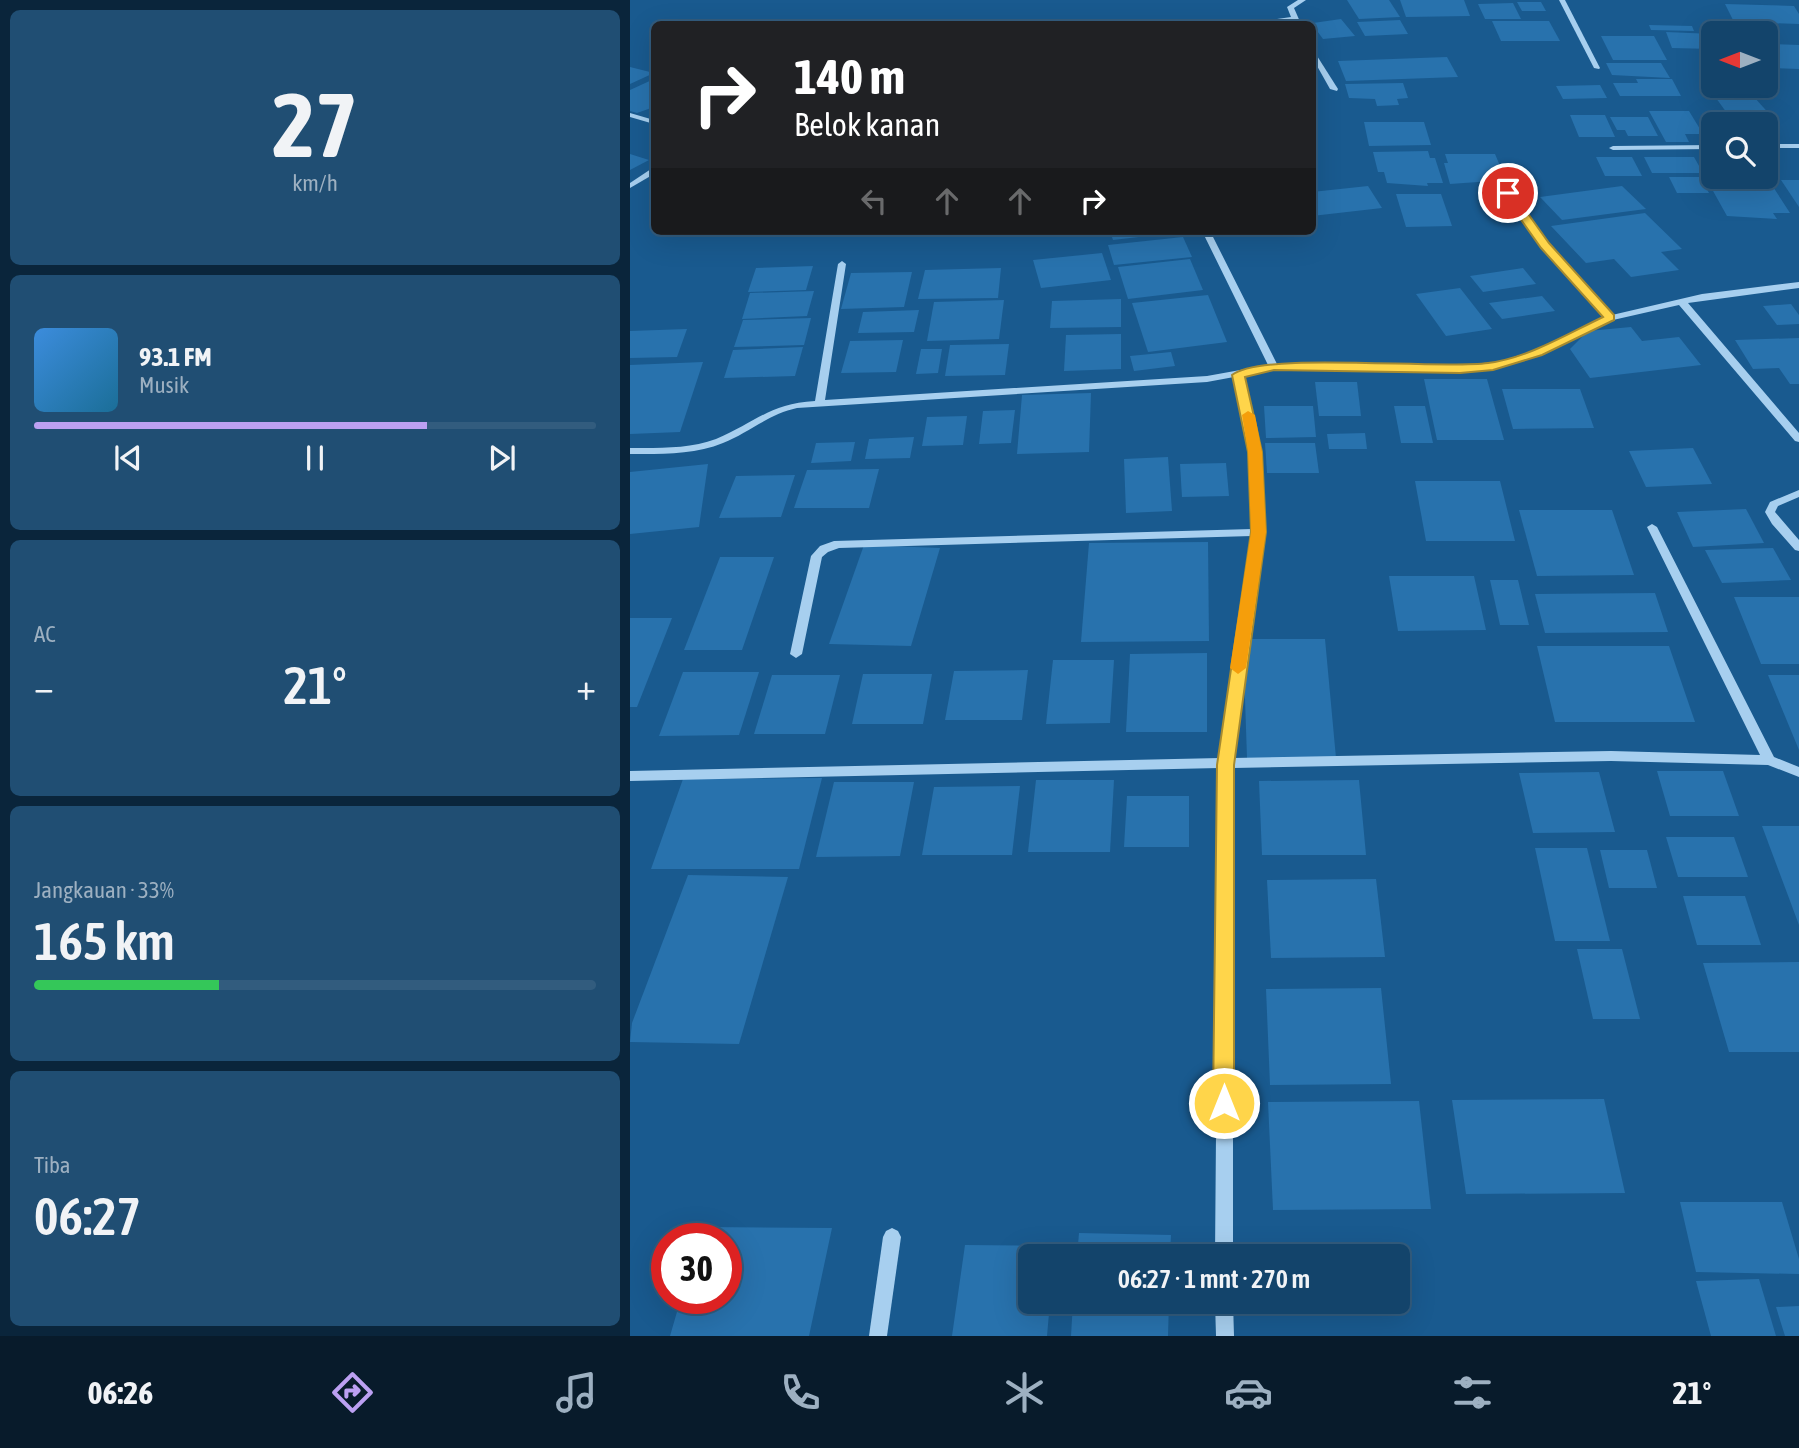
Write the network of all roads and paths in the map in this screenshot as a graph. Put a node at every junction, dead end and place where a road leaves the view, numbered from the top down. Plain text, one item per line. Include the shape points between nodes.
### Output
1 (1303, 0) edge
2 (1562, 0) edge
3 (1297, 21) edge
4 (1316, 57) edge
5 (1597, 68) dead end
6 (1334, 89) dead end
7 (630, 115) edge
8 (651, 121) edge
9 (1778, 146) edge
10 (1799, 146) edge
11 (1701, 147) edge
12 (1613, 148) dead end
13 (651, 173) edge
14 (630, 186) edge
15 (1508, 193) dead end
16 (1208, 235) edge
17 (842, 264) dead end
18 (1799, 285) edge
19 (1681, 301) junction
20 (1610, 318) junction
21 (1274, 367) junction
22 (1238, 375) junction
23 (820, 403) junction
24 (1799, 439) edge
25 (630, 451) edge
26 (1799, 493) edge
27 (1652, 527) dead end
28 (1258, 532) junction
29 (1799, 547) edge
30 (796, 654) dead end
31 (1769, 760) junction
32 (1226, 765) junction
33 (1799, 772) edge
34 (630, 776) edge
35 (892, 1237) dead end
36 (1224, 1244) edge
37 (1224, 1314) edge
38 (878, 1336) edge
39 (1224, 1336) edge

1 - 3 street via 1290,7
2 - 5 street
4 - 6 street
7 - 8 street
9 - 10 street
11 - 12 street
13 - 14 street
15 - 20 street via 1545,246
16 - 21 street
17 - 23 street
18 - 19 street
19 - 20 street
19 - 24 street
20 - 21 street via 1538,352 1493,367
21 - 22 street
22 - 23 street
22 - 28 street via 1255,452
23 - 25 street via 771,411 707,445
26 - 29 street via 1774,504 1770,512
27 - 31 street
28 - 30 street via 838,544 817,556
28 - 32 street
31 - 32 street via 1518,757
31 - 33 street
32 - 34 street
32 - 36 street
35 - 38 street
37 - 39 street

